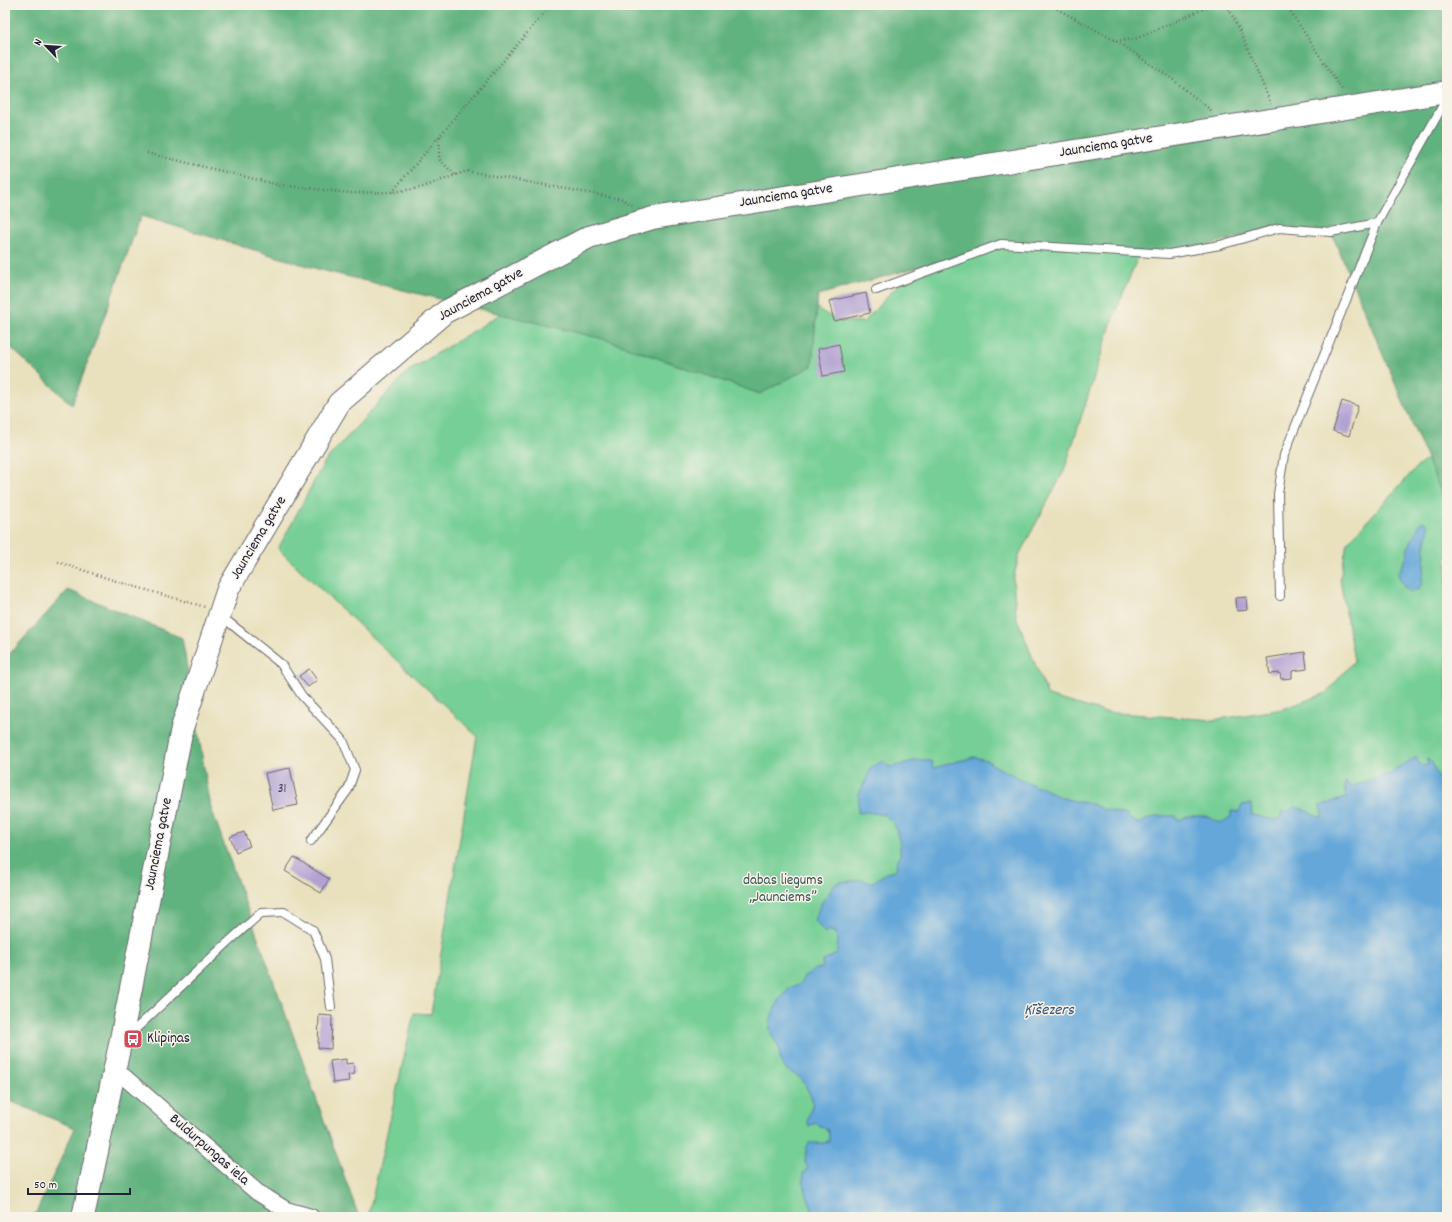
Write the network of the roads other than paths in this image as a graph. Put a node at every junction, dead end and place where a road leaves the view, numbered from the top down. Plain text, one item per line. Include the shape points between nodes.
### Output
1 (1447, 92) edge
2 (1447, 98) edge
3 (1378, 223) junction
4 (876, 290) dead end
5 (1280, 596) dead end
6 (220, 613) junction
7 (311, 841) dead end
8 (331, 1007) dead end
9 (120, 1044) junction
10 (115, 1068) junction
11 (83, 1217) edge
12 (311, 1217) edge

1 - 6 main road, Jaunciema gatve via 653,218 589,237 445,312 339,403 228,589
2 - 3 lane
3 - 4 lane via 1331,232 1279,228 1220,245 1169,254 1001,244
3 - 5 lane via 1284,455 1278,494
6 - 7 lane via 281,664 302,696 343,740 355,770 348,790
6 - 9 main road, Jaunciema gatve via 182,728
8 - 9 lane via 325,959 313,930 284,912 261,913
9 - 10 main road, Jaunciema gatve
10 - 11 main road, Jaunciema gatve
10 - 12 street, Buldurpungas iela via 257,1192 286,1210

